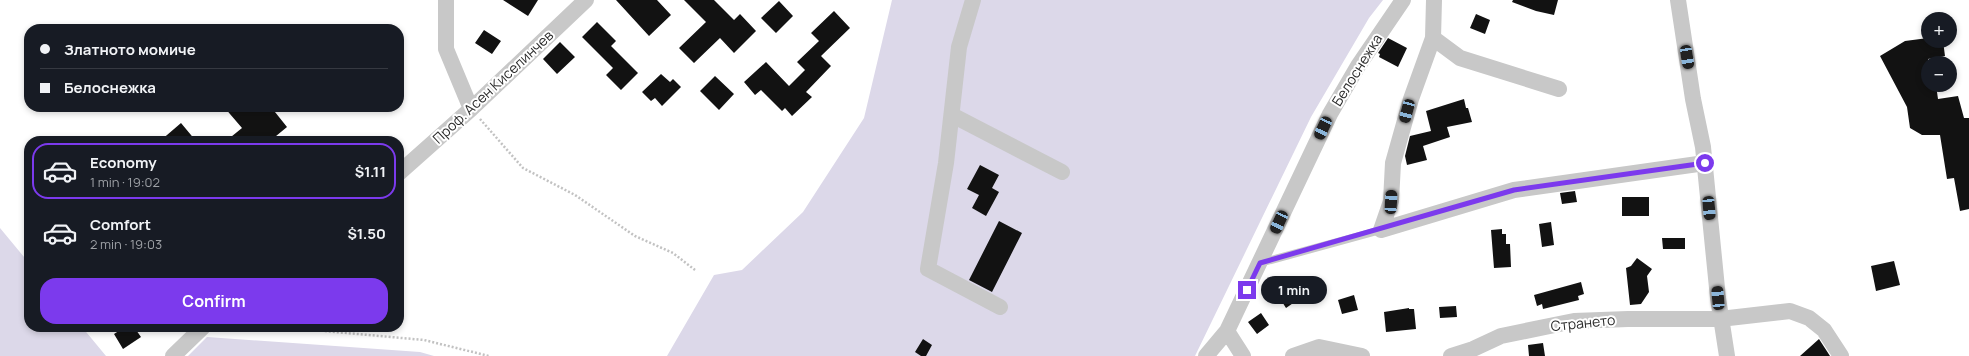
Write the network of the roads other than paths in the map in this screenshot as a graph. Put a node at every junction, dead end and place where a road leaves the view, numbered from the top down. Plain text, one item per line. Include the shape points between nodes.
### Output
1 (446, 0) edge
2 (586, 0) edge
3 (972, 0) edge
4 (1402, 0) edge
5 (1434, 0) edge
6 (1678, 0) edge
7 (1433, 38) junction
8 (1559, 88) dead end
9 (472, 109) junction
10 (952, 115) junction
11 (1705, 163) junction
12 (404, 169) edge
13 (1062, 172) dead end
14 (1381, 230) junction
15 (1260, 263) junction
16 (1000, 307) dead end
17 (1720, 319) junction
18 (1227, 330) junction
19 (198, 332) edge
20 (173, 356) edge
21 (1206, 356) edge
22 (1244, 356) edge
23 (1293, 356) edge
24 (1362, 356) edge
25 (1451, 356) edge
26 (1727, 356) edge
27 (1841, 356) edge

1 - 9 street via 446,49
2 - 9 street, Проф. Асен Киселинчев
3 - 10 street via 959,47
4 - 15 street, Белоснежка via 1330,114
5 - 7 street
6 - 11 street
7 - 8 street via 1460,58
7 - 14 street via 1411,98 1393,163 1391,202
9 - 12 street, Проф. Асен Киселинчев
10 - 13 street
10 - 16 street via 928,269
11 - 14 street via 1514,190
11 - 17 street
14 - 15 lane
15 - 18 street, Белоснежка
17 - 25 street, Странето via 1574,321 1501,336
17 - 26 street
17 - 27 street, Странето via 1790,311 1809,318 1824,330
18 - 21 street, Белоснежка
18 - 22 street
19 - 20 street
23 - 24 street via 1319,347

